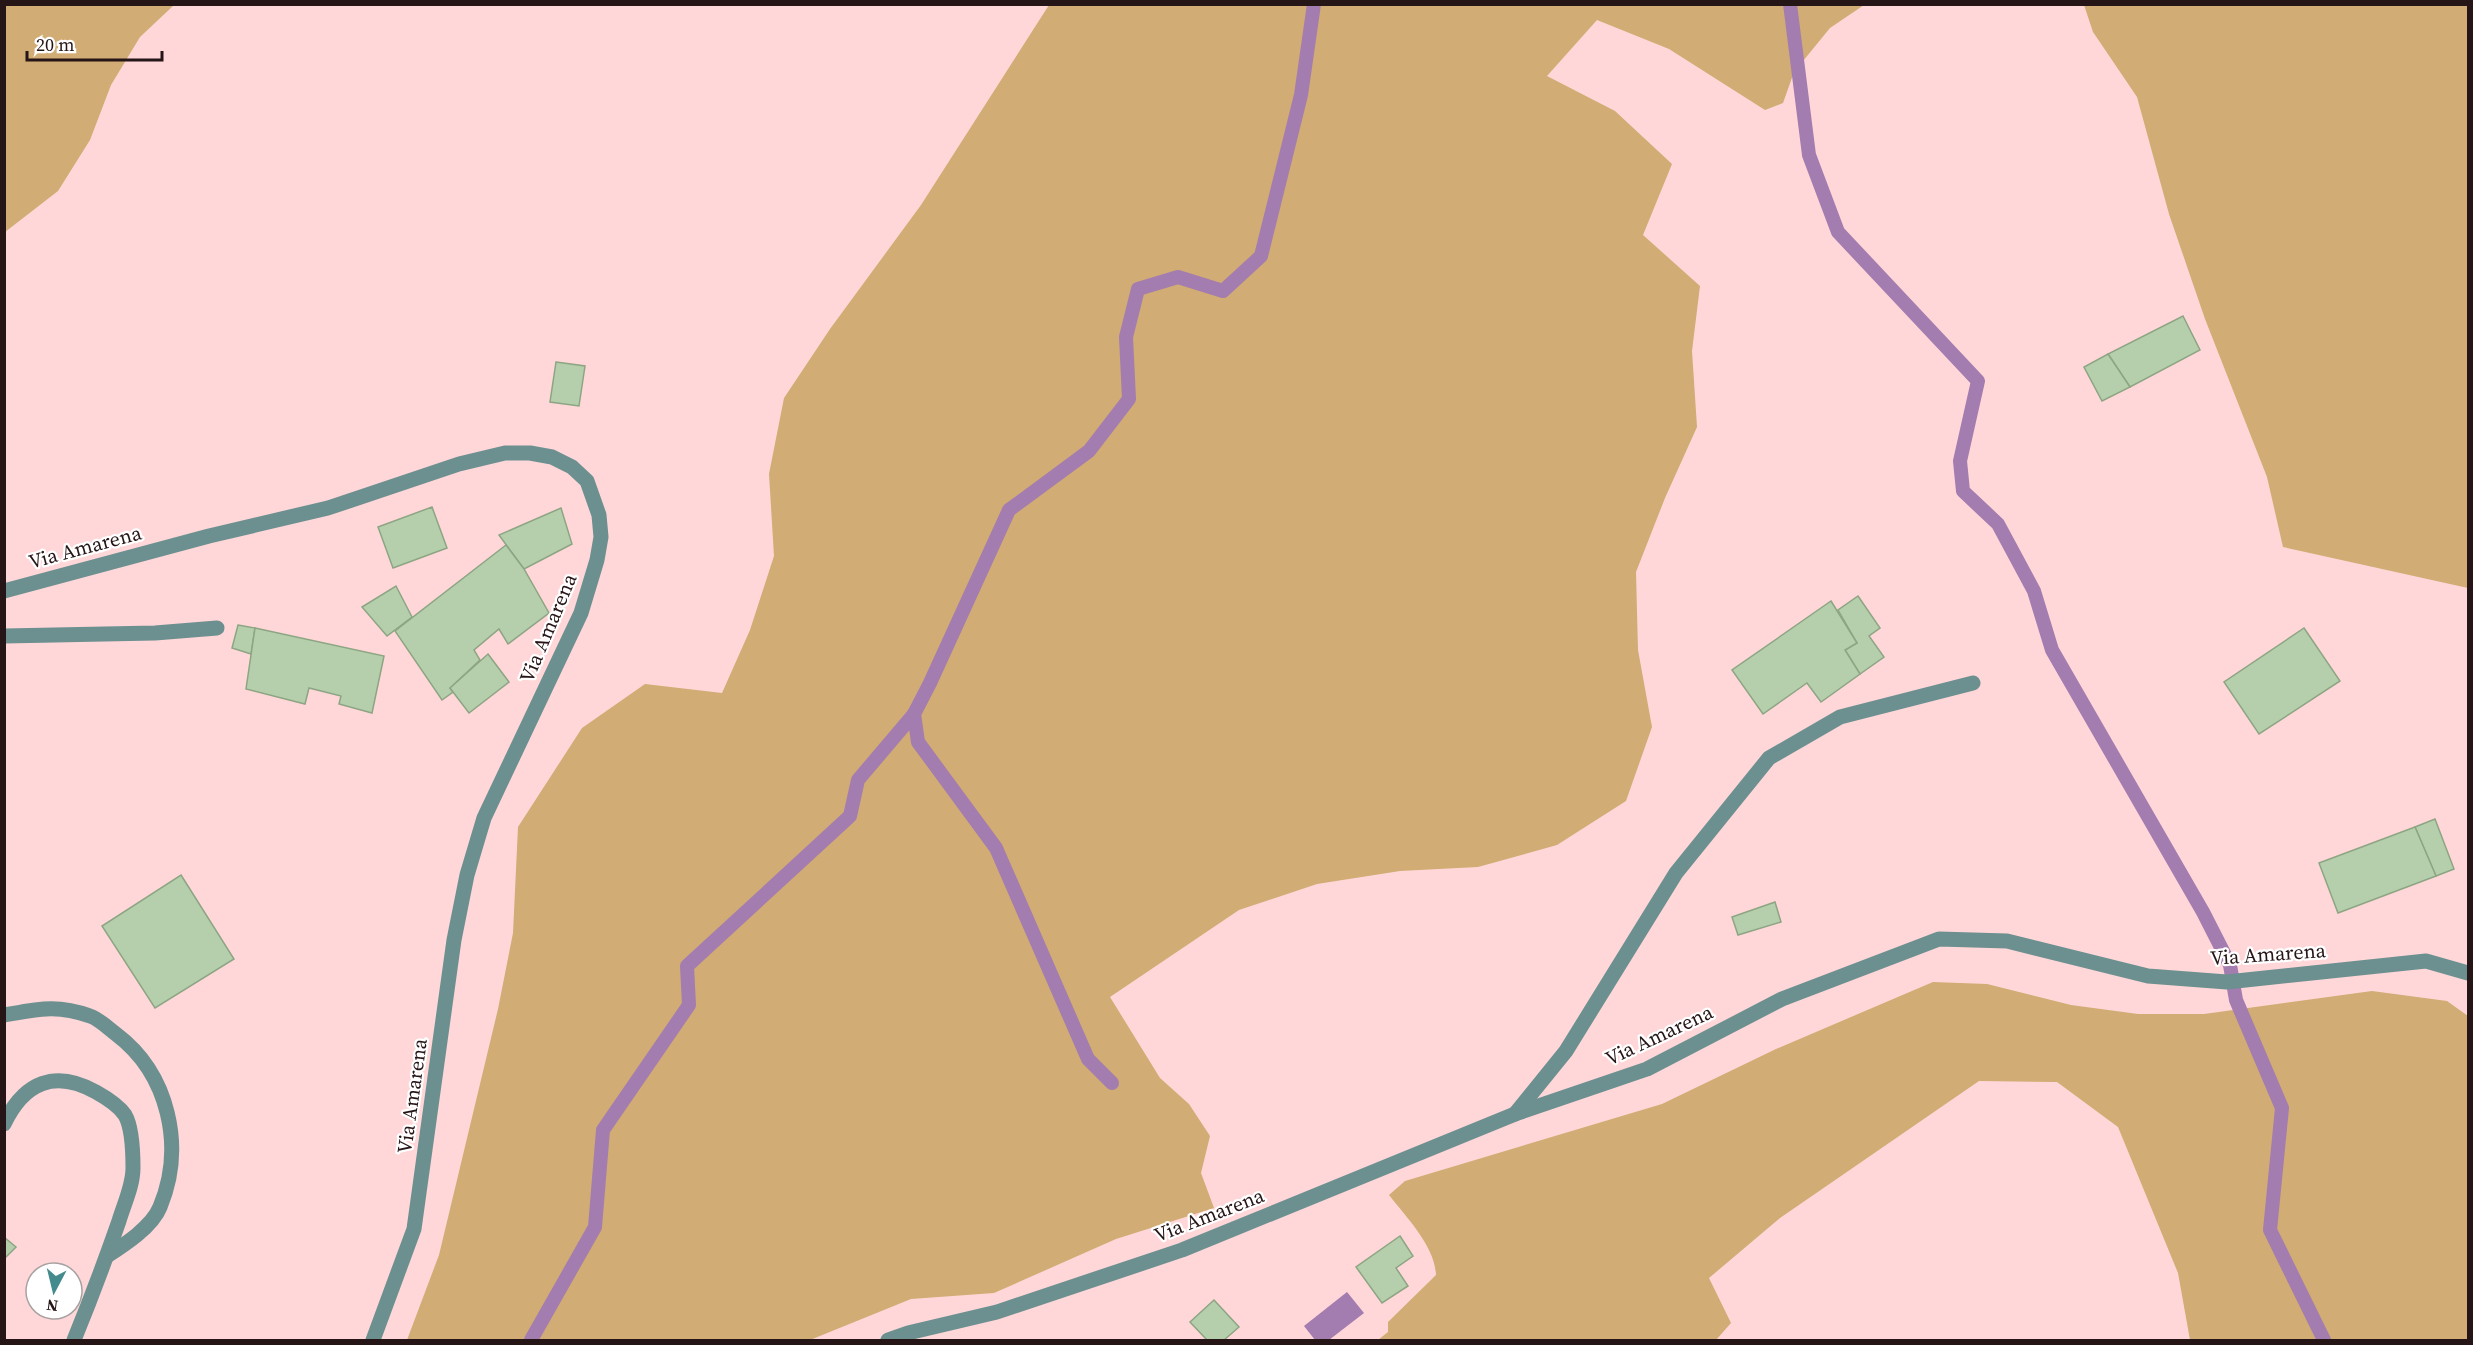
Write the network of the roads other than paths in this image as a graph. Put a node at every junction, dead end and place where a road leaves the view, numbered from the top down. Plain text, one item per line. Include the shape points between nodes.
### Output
1 (4, 591) edge
2 (217, 628) dead end
3 (4, 636) edge
4 (1973, 682) dead end
5 (2469, 973) edge
6 (4, 1015) edge
7 (1515, 1114) junction
8 (4, 1124) edge
9 (107, 1256) junction
10 (74, 1341) edge
11 (373, 1341) edge
12 (888, 1341) edge

1 - 11 street, Via Amarena via 328,508 459,464 505,453 552,457 572,467 587,481 599,514 597,560 581,613 484,818 467,875 454,940 414,1229
2 - 3 street
4 - 7 street via 1840,717 1769,758 1676,873 1566,1051
5 - 7 street, Via Amarena via 2426,961 2227,982 2148,976 2007,940 1939,939 1782,999 1647,1069
6 - 9 street via 51,1007 92,1017 134,1047 158,1083 172,1130 172,1167 163,1199 160,1209 135,1238
7 - 12 street, Via Amarena via 1182,1250 997,1312
8 - 9 street via 25,1093 40,1084 63,1080 105,1096 125,1115 132,1141 133,1171
9 - 10 street

